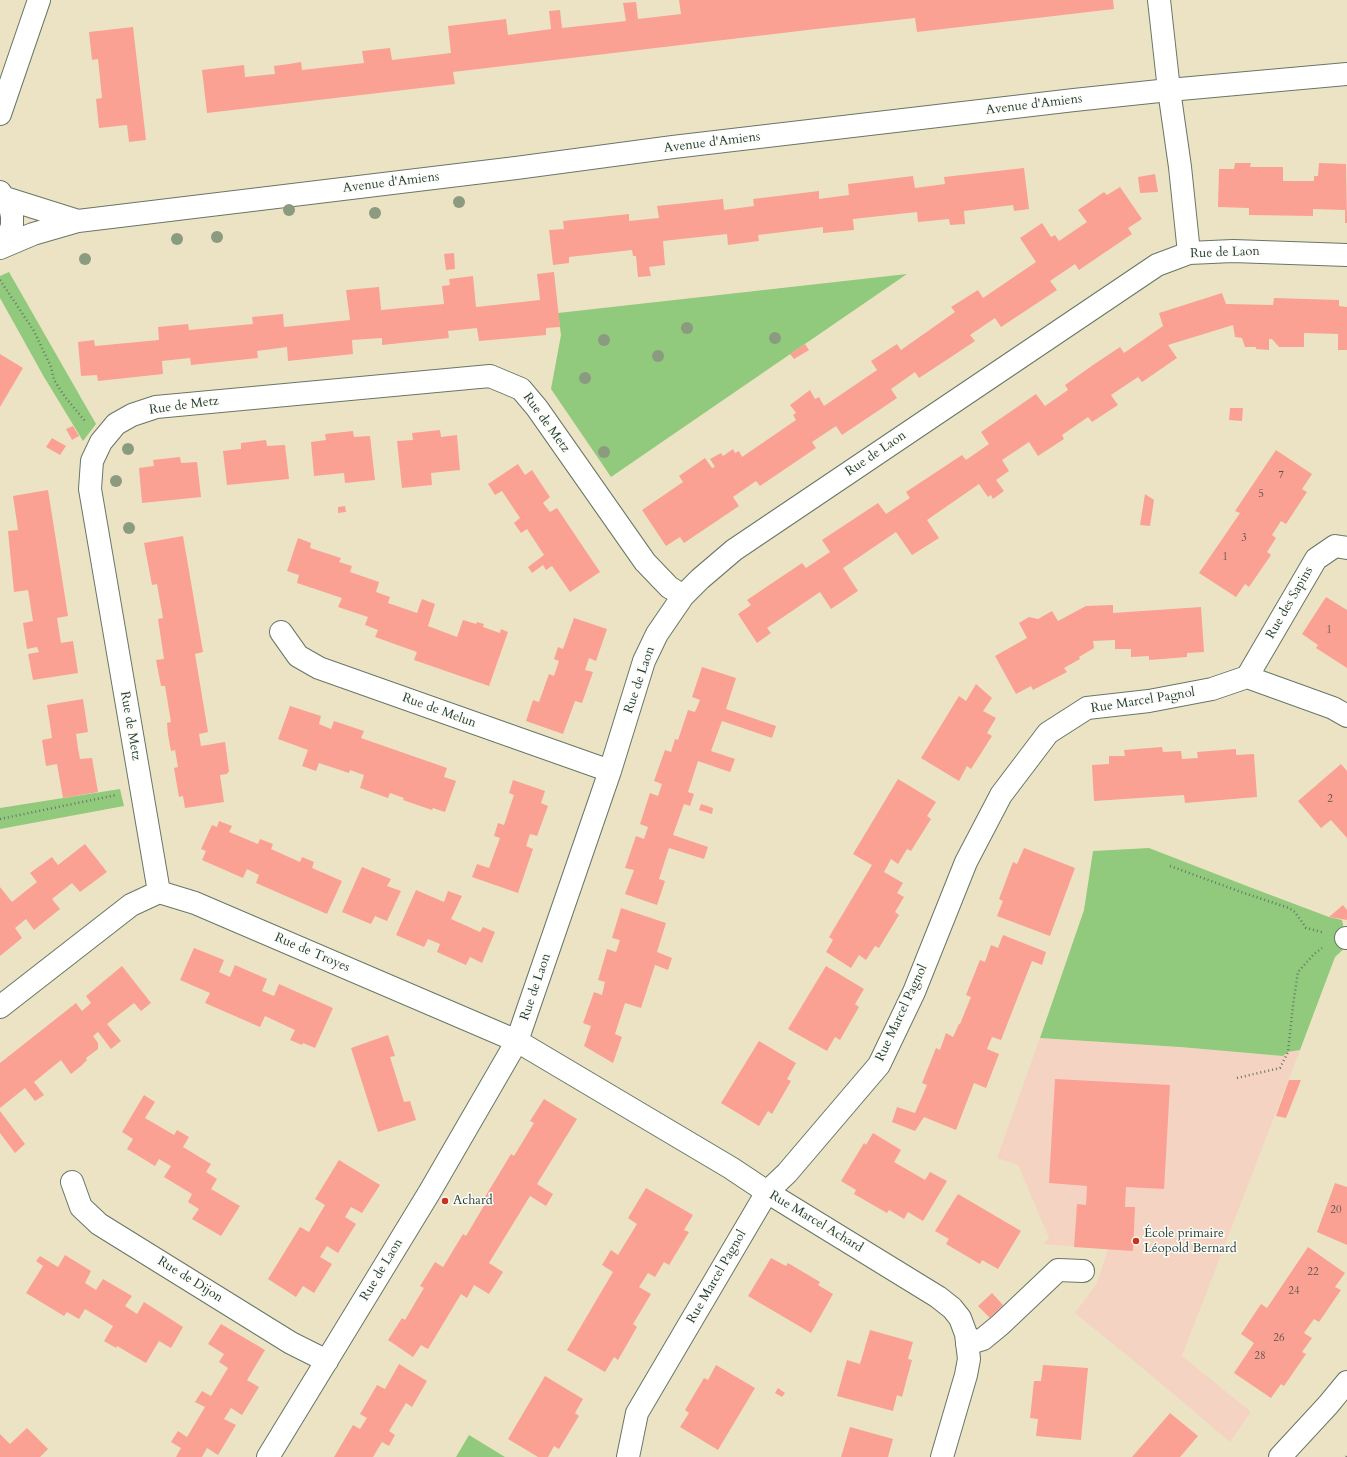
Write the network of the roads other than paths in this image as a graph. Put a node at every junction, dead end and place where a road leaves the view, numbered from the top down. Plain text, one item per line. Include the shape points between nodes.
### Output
1 (39, 0) edge
2 (1159, 0) edge
3 (1347, 74) edge
4 (1168, 90) junction
5 (0, 114) edge
6 (3, 195) edge
7 (78, 221) junction
8 (0, 247) edge
9 (1189, 253) junction
10 (1347, 255) edge
11 (1347, 548) edge
12 (683, 596) junction
13 (281, 632) dead end
14 (1247, 677) junction
15 (1347, 716) edge
16 (610, 771) junction
17 (159, 892) junction
18 (0, 1007) edge
19 (518, 1041) junction
20 (72, 1182) dead end
21 (767, 1192) junction
22 (1083, 1271) dead end
23 (967, 1344) junction
24 (327, 1361) junction
25 (1347, 1382) edge
26 (268, 1457) edge
27 (628, 1457) edge
28 (942, 1457) edge
29 (1280, 1457) edge

1 - 5 street
2 - 4 street
3 - 4 street, Avenue d'Amiens
4 - 7 street, Avenue d'Amiens via 674,147
4 - 9 street
6 - 7 street
6 - 8 street via 10,207 12,226
7 - 8 street
9 - 10 street, Rue de Laon via 1233,251
9 - 12 street, Rue de Laon via 1157,264 734,550
11 - 14 street, Rue des Sapins via 1335,546 1316,559
12 - 16 street, Rue de Laon via 657,634 644,661
12 - 17 street, Rue de Metz via 669,587 645,562 521,389 490,376 156,406 116,424 101,442 92,461 90,489
13 - 16 street, Rue de Melun via 298,656 319,668
14 - 15 street via 1333,708
14 - 21 street, Rue Marcel Pagnol via 1212,689 1149,701 1087,708 1048,733 1001,795 966,862 914,992 879,1065 787,1173
16 - 19 street, Rue de Laon
17 - 18 street via 131,905
17 - 19 street, Rue de Troyes via 195,903
19 - 21 street, Rue Marcel Achard
19 - 24 street, Rue de Laon
20 - 24 street, Rue de Dijon via 81,1207 99,1224 291,1342
21 - 23 street, Rue Marcel Achard via 938,1297 960,1318
21 - 27 street, Rue Marcel Pagnol via 637,1413
22 - 23 street via 1058,1270 989,1335
23 - 28 street, Rue Marcel Achard via 969,1359 966,1375
24 - 26 street, Rue de Laon
25 - 29 street

